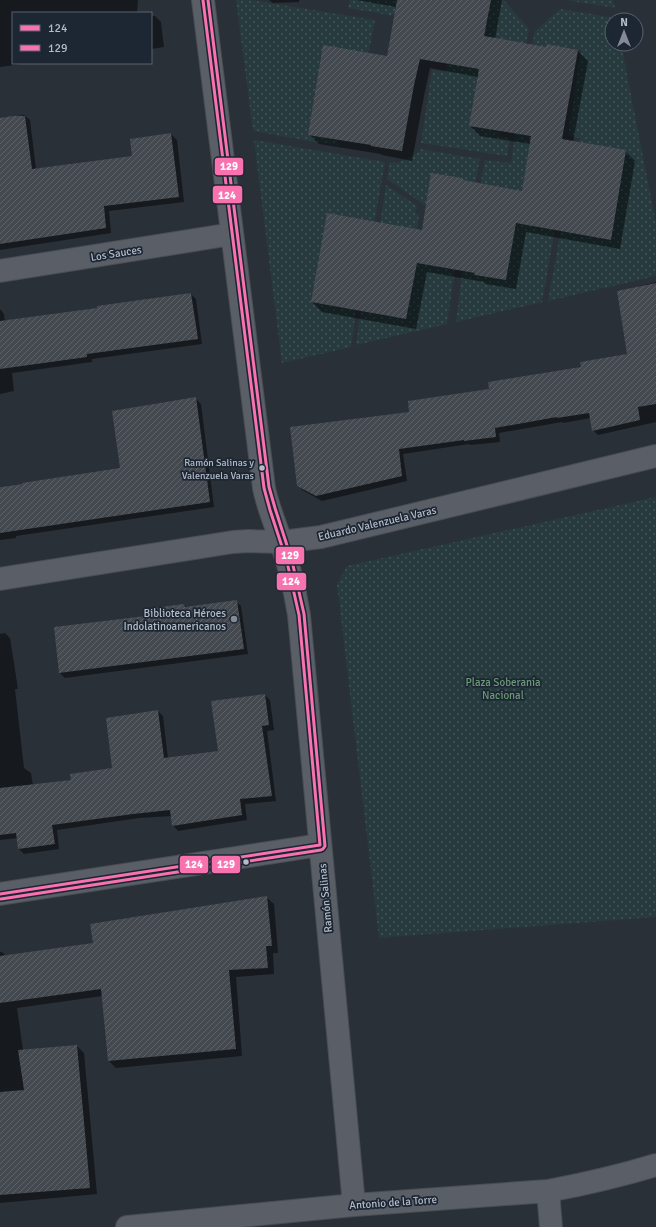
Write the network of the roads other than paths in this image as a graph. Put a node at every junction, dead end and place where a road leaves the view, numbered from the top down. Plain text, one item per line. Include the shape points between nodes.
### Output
1 (204, 0) edge
2 (232, 234) junction
3 (0, 271) edge
4 (656, 456) edge
5 (282, 542) junction
6 (0, 579) edge
7 (320, 845) junction
8 (0, 894) edge
9 (656, 1165) edge
10 (548, 1191) junction
11 (354, 1205) junction
12 (235, 1222) edge
13 (127, 1227) edge
14 (551, 1227) edge

1 - 2 street, Ramón Salinas
2 - 3 street, Los Sauces
2 - 5 street, Ramón Salinas via 266,502
4 - 5 street, Eduardo Valenzuela Varas via 321,537
5 - 6 street, Eduardo Valenzuela Varas via 233,542
5 - 7 street, Ramón Salinas via 299,615
7 - 8 street
7 - 11 street, Ramón Salinas
9 - 10 street, Antonio de la Torre via 624,1175
10 - 11 street, Antonio de la Torre
10 - 14 street
11 - 12 street, Antonio de la Torre
12 - 13 street, Antonio de la Torre

